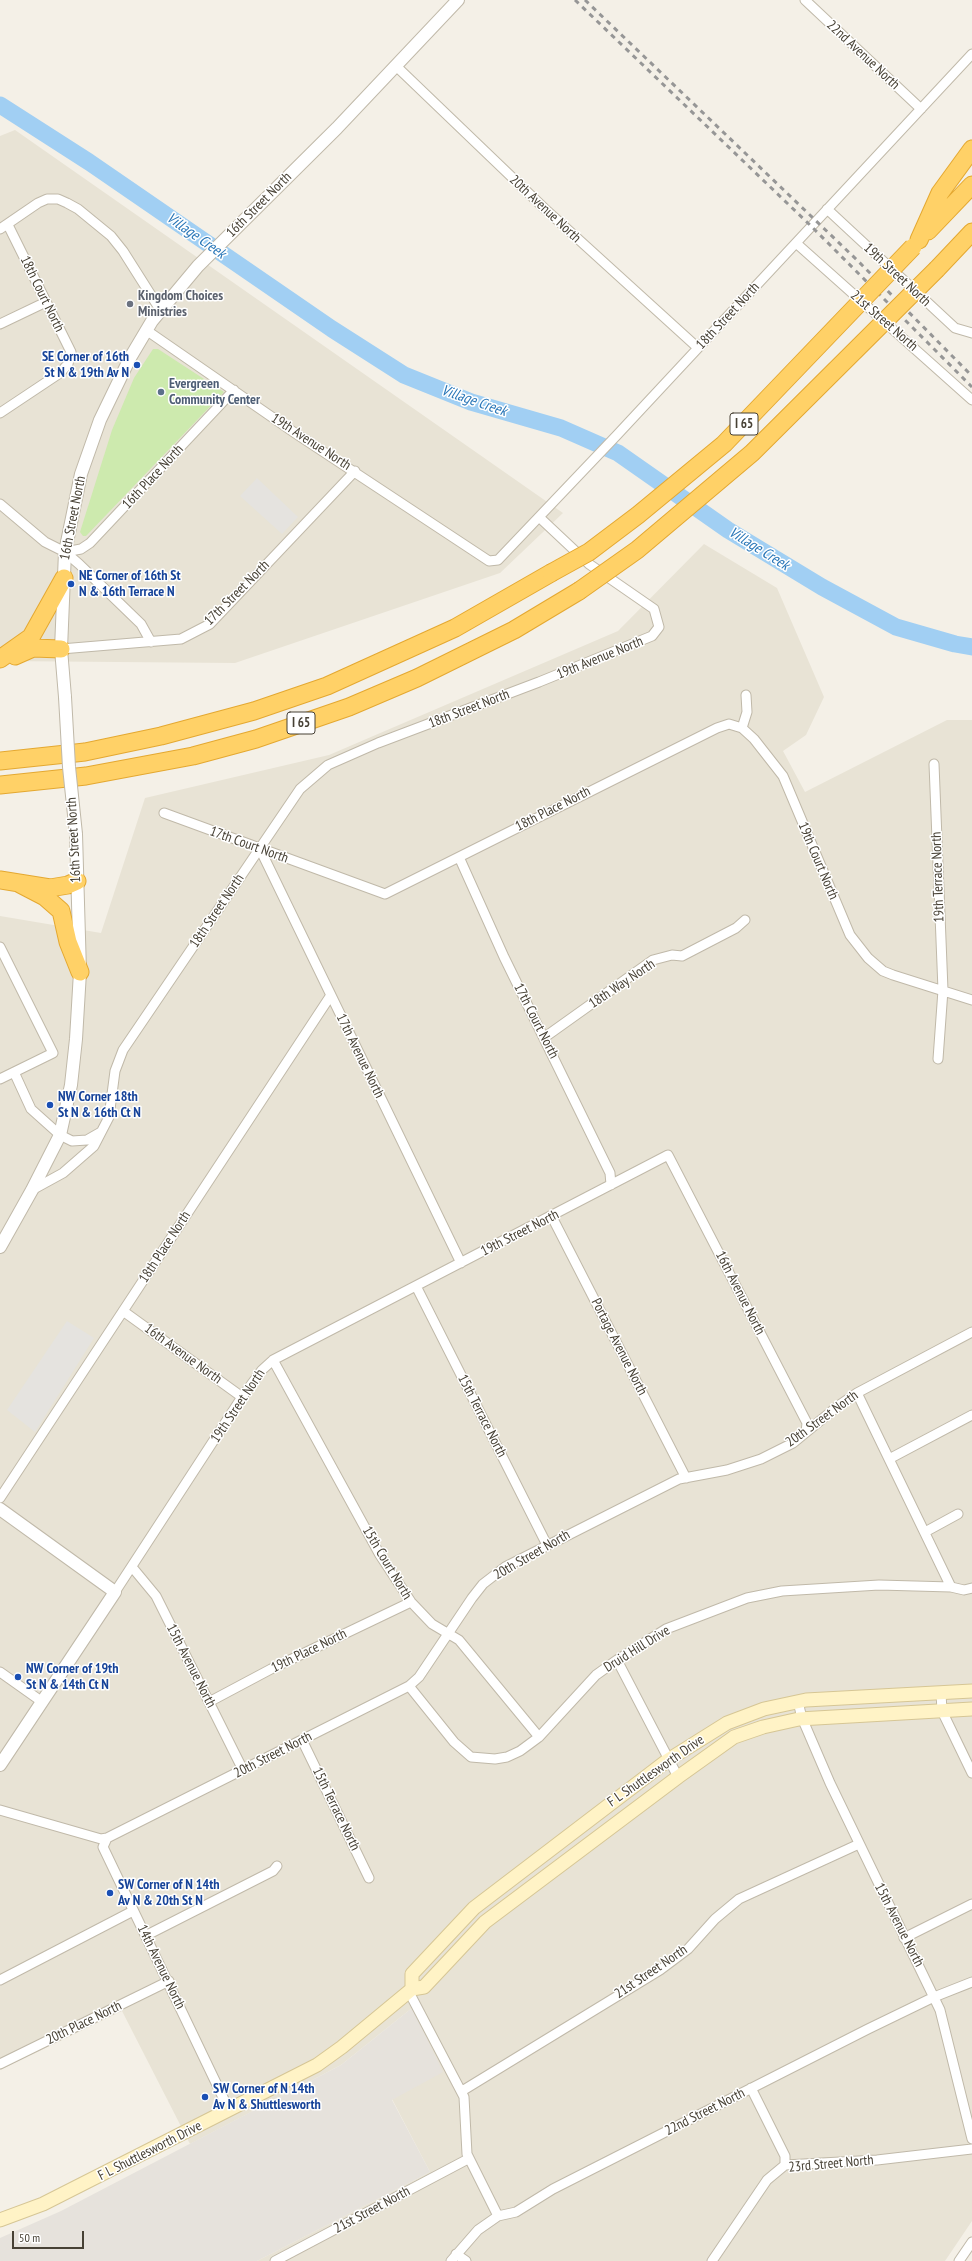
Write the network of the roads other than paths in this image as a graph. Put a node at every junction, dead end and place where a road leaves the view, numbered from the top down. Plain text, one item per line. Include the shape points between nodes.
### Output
1 (458, 0) edge
2 (805, 0) edge
3 (972, 54) edge
4 (396, 66) junction
5 (921, 109) junction
6 (972, 149) edge
7 (972, 185) edge
8 (827, 209) junction
9 (4, 227) edge
10 (972, 232) edge
11 (796, 243) junction
12 (916, 243) junction
13 (46, 302) junction
14 (161, 311) junction
15 (0, 324) edge
16 (146, 330) junction
17 (972, 333) edge
18 (698, 348) junction
19 (234, 390) junction
20 (972, 400) edge
21 (0, 413) edge
22 (355, 471) junction
23 (0, 504) edge
24 (539, 517) junction
25 (65, 552) junction
26 (477, 552) joint
27 (64, 578) junction
28 (151, 642) junction
29 (61, 649) junction
30 (0, 659) edge
31 (0, 662) edge
32 (539, 682) joint
33 (746, 695) dead end
34 (742, 728) junction
35 (0, 760) edge
36 (934, 764) dead end
37 (0, 785) edge
38 (164, 813) dead end
39 (260, 849) junction
40 (459, 856) junction
41 (335, 875) joint
42 (0, 880) edge
43 (77, 880) junction
44 (20, 884) junction
45 (745, 920) dead end
46 (0, 947) edge
47 (80, 972) junction
48 (943, 990) junction
49 (331, 995) junction
50 (972, 1000) edge
51 (545, 1037) junction
52 (938, 1059) dead end
53 (14, 1072) junction
54 (0, 1079) edge
55 (102, 1131) junction
56 (60, 1135) junction
57 (668, 1155) joint
58 (611, 1185) junction
59 (32, 1190) junction
60 (552, 1217) junction
61 (4, 1230) edge
62 (0, 1247) edge
63 (461, 1263) junction
64 (416, 1286) junction
65 (123, 1311) junction
66 (972, 1332) edge
67 (273, 1360) junction
68 (857, 1393) junction
69 (242, 1396) junction
70 (972, 1415) edge
71 (806, 1432) junction
72 (889, 1459) junction
73 (686, 1478) junction
74 (0, 1498) edge
75 (0, 1509) edge
76 (958, 1514) dead end
77 (925, 1532) junction
78 (547, 1545) junction
79 (132, 1567) junction
80 (951, 1587) junction
81 (972, 1588) edge
82 (115, 1592) junction
83 (411, 1602) junction
84 (447, 1632) junction
85 (617, 1660) junction
86 (0, 1672) edge
87 (409, 1686) junction
88 (972, 1692) edge
89 (941, 1693) junction
90 (41, 1702) junction
91 (209, 1702) junction
92 (798, 1702) junction
93 (972, 1709) edge
94 (942, 1711) junction
95 (802, 1718) junction
96 (539, 1737) junction
97 (302, 1740) junction
98 (668, 1760) junction
99 (0, 1765) edge
100 (243, 1770) junction
101 (972, 1773) edge
102 (678, 1777) junction
103 (0, 1810) edge
104 (107, 1838) junction
105 (859, 1844) junction
106 (277, 1866) dead end
107 (369, 1878) dead end
108 (972, 1904) edge
109 (133, 1911) junction
110 (147, 1936) junction
111 (904, 1938) junction
112 (0, 1980) edge
113 (169, 1981) junction
114 (972, 1982) edge
115 (410, 1990) junction
116 (934, 1997) junction
117 (0, 2064) edge
118 (751, 2088) junction
119 (462, 2091) junction
120 (229, 2110) junction
121 (972, 2139) edge
122 (972, 2149) edge
123 (468, 2159) junction
124 (786, 2165) junction
125 (498, 2216) junction
126 (0, 2220) edge
127 (972, 2242) edge
128 (292, 2257) edge
129 (454, 2258) edge
130 (275, 2261) edge
131 (466, 2261) edge
132 (712, 2261) edge
133 (959, 2261) edge

1 - 4 street, 16th Street North
2 - 5 street, 22nd Avenue North
3 - 5 street, 18th Street North
4 - 14 street, 16th Street North via 198,266
4 - 18 street, 20th Avenue North via 544,208
5 - 8 street, 18th Street North
6 - 12 highway via 940,193
7 - 12 highway, I 65
8 - 11 street, 18th Street North
8 - 17 street, 19th Street North via 955,328
9 - 13 street, 18th Court North
9 - 14 street via 47,199 58,199 72,205 111,236
10 - 37 highway, I 65, bridge via 752,453 637,550 579,591 514,630 417,678 349,707 263,736 192,756 124,769 86,776
11 - 18 street, 18th Street North
11 - 20 street, 21st Street North
12 - 35 highway, I 65, bridge via 724,444 595,547 455,628 328,686 276,703 161,736 100,749
13 - 15 street
13 - 21 street, 18th Court North via 70,352 68,364 60,373
14 - 16 street, 16th Street North
16 - 19 street, 19th Avenue North
16 - 25 street, 16th Street North via 117,381 100,420 81,474
18 - 24 street, 18th Street North
19 - 22 street, 19th Avenue North
19 - 25 street, 16th Place North via 90,543 81,549
22 - 26 street, 19th Avenue North
22 - 28 street, 17th Street North via 210,624 181,639
23 - 25 street via 45,542
24 - 26 street, 18th Street North via 498,560 489,561
24 - 32 street, 19th Avenue North via 589,564 654,609 659,627 652,636 642,642
25 - 27 street, 16th Street North
25 - 28 street via 141,624
27 - 29 street, 16th Street North
27 - 30 highway via 31,637
28 - 29 street, 17th Street North
29 - 31 highway via 33,648
29 - 43 street, 16th Street North, bridge via 76,834
32 - 39 street, 18th Street North via 378,743 328,765 300,789
33 - 34 street via 747,712
34 - 40 street, 18th Place North via 729,724 717,728
34 - 48 street, 19th Court North via 754,738 783,776 850,935 876,966 893,975
36 - 48 street, 19th Terrace North
38 - 39 street, 17th Court North
39 - 41 street, 17th Court North
39 - 49 street, 17th Avenue North
39 - 55 street, 18th Street North via 123,1050 115,1071 109,1117
40 - 41 street, 18th Place North via 385,894
40 - 51 street, 17th Court North via 504,957
42 - 44 highway
43 - 44 highway via 68,885 50,888
43 - 47 street, 16th Street North
44 - 47 highway via 45,897 60,911 68,942
45 - 51 street, 18th Way North via 736,928 682,956 672,955 653,960
46 - 53 street via 52,1053
47 - 56 street, 16th Street North via 76,1046
48 - 50 street, 19th Court North
48 - 52 street
49 - 63 street, 17th Avenue North
49 - 65 street, 18th Place North
51 - 58 street, 17th Court North via 610,1173
53 - 54 street
53 - 56 street via 31,1109
55 - 56 street via 87,1140 72,1141
55 - 59 street, 18th Street North via 94,1146 64,1173
56 - 59 street, 16th Street North
57 - 58 street, 19th Street North
57 - 71 street, 16th Avenue North via 807,1423
58 - 60 street, 19th Street North
59 - 61 street
60 - 63 street, 19th Street North
60 - 73 street, Portage Avenue North
61 - 62 street
63 - 64 street, 19th Street North
64 - 67 street, 19th Street North
64 - 78 street, 15th Terrace North
65 - 69 street, 16th Avenue North
65 - 74 street, 18th Place North
66 - 68 street, 20th Street North
67 - 69 street, 19th Street North
67 - 83 street, 15th Court North via 380,1555
68 - 71 street, 20th Street North
68 - 72 street
69 - 79 street, 19th Street North
70 - 72 street
71 - 73 street, 20th Street North via 793,1443 756,1461
72 - 77 street
73 - 78 street, 20th Street North via 679,1479
75 - 82 street
76 - 77 street
77 - 80 street
78 - 84 street, 20th Street North via 496,1573 472,1598
79 - 82 street, 19th Street North
79 - 91 street, 15th Avenue North via 156,1596
80 - 81 street, Druid Hill Drive via 964,1590
80 - 85 street, Druid Hill Drive via 879,1586 782,1591 747,1598 666,1629
82 - 90 street, 19th Street North
83 - 84 street, 15th Court North via 432,1624
83 - 91 street, 19th Place North via 271,1669
84 - 87 street, 20th Street North via 419,1677
84 - 96 street, 15th Court North via 459,1640
85 - 96 street, Druid Hill Drive via 596,1675
85 - 98 street
86 - 90 street
87 - 96 street, Druid Hill Drive via 454,1742 470,1757 507,1757
87 - 97 street, 20th Street North
88 - 89 main road, F L Shuttlesworth Drive
89 - 92 main road, F L Shuttlesworth Drive
89 - 94 street
90 - 99 street, 19th Street North
91 - 100 street, 15th Avenue North
92 - 95 street, 15th Avenue North
92 - 98 main road, F L Shuttlesworth Drive via 764,1709 727,1723
93 - 94 main road, F L Shuttlesworth Drive
94 - 95 main road, F L Shuttlesworth Drive
94 - 101 street
95 - 102 main road, F L Shuttlesworth Drive via 734,1737
95 - 105 street, 15th Avenue North
97 - 100 street, 20th Street North
97 - 107 street, 15th Terrace North
98 - 102 street
98 - 115 main road, F L Shuttlesworth Drive via 474,1908 412,1974
100 - 104 street, 20th Street North
102 - 115 main road, F L Shuttlesworth Drive via 485,1922 424,1987
103 - 104 street via 101,1839
104 - 109 street, 14th Avenue North via 103,1847
105 - 111 street, 15th Avenue North
105 - 119 street, 21st Street North via 739,1899 715,1919 688,1949 660,1970
106 - 110 street via 273,1871
108 - 111 street
109 - 110 street, 14th Avenue North
109 - 112 street
110 - 113 street, 14th Avenue North
111 - 116 street, 15th Avenue North
113 - 117 street, 20th Place North
113 - 120 street, 14th Avenue North
114 - 116 street, 22nd Street North
115 - 119 street
115 - 120 main road, F L Shuttlesworth Drive via 317,2065
116 - 118 street, 22nd Street North
116 - 121 street, 15th Avenue North via 940,2010
118 - 124 street via 786,2156
118 - 125 street, 22nd Street North via 553,2189 516,2212
119 - 123 street via 466,2108 465,2140
120 - 126 main road, F L Shuttlesworth Drive via 43,2204
122 - 124 street, 23rd Street North via 877,2160
123 - 125 street
123 - 128 street, 21st Street North
124 - 132 street, 23rd Street North via 767,2180
125 - 129 street, 22nd Street North via 478,2230
127 - 133 street
128 - 130 street, 21st Street North
129 - 131 street

